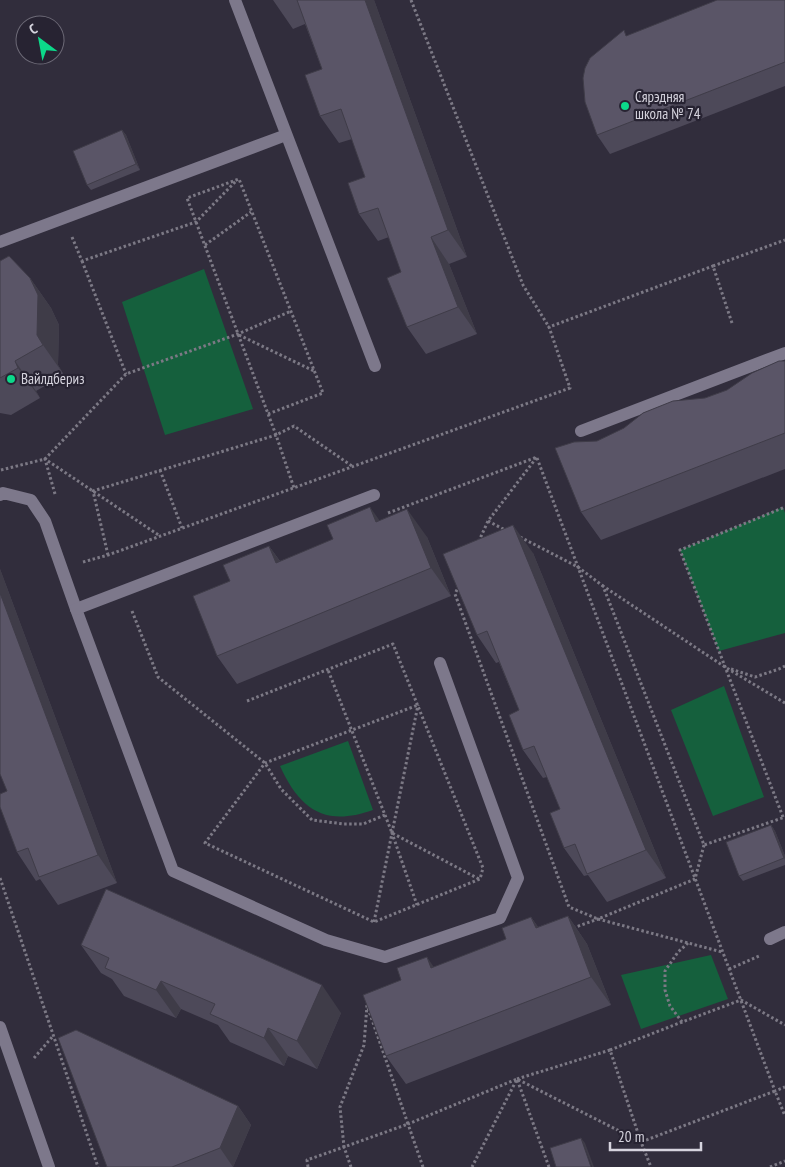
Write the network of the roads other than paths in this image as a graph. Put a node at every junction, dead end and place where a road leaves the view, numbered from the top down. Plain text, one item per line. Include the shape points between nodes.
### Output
1 (235, 0) edge
2 (286, 135) junction
3 (0, 242) edge
4 (785, 353) edge
5 (375, 366) dead end
6 (582, 432) dead end
7 (0, 494) edge
8 (374, 495) dead end
9 (76, 609) junction
10 (440, 664) dead end
11 (785, 932) edge
12 (770, 938) dead end
13 (0, 1027) edge
14 (49, 1167) edge

1 - 2 lane
2 - 3 lane
2 - 5 lane
4 - 6 lane
7 - 9 lane via 31,500 45,521
8 - 9 lane
9 - 10 lane via 173,871 326,940 385,957 500,918 518,878
11 - 12 lane
13 - 14 lane

